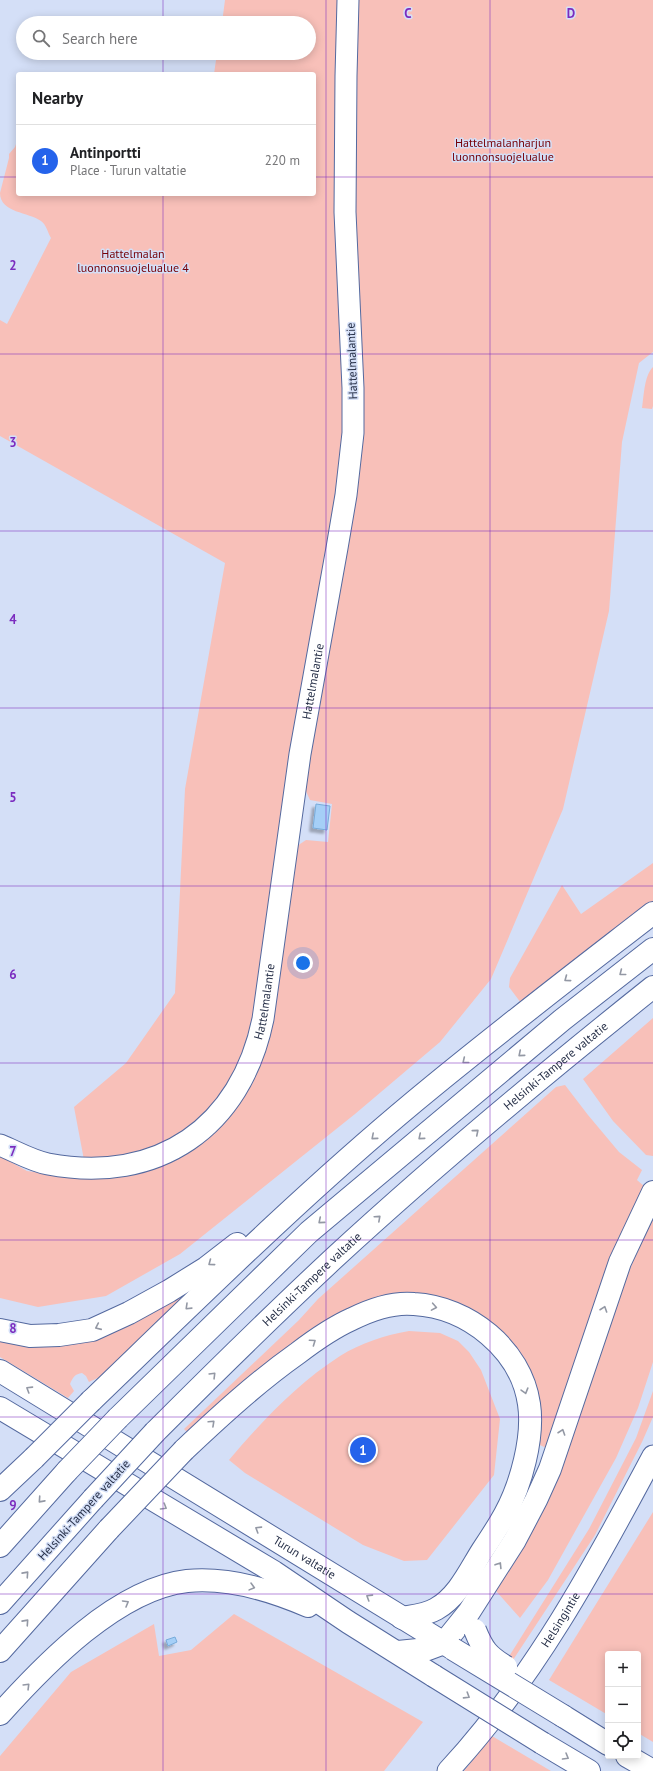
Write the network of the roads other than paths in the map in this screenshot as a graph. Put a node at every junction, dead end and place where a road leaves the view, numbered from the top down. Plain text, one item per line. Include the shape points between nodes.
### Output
1 (348, 0) edge
2 (653, 913) edge
3 (653, 949) edge
4 (653, 987) edge
5 (0, 1146) edge
6 (653, 1192) edge
7 (267, 1232) junction
8 (0, 1330) edge
9 (0, 1371) edge
10 (0, 1408) edge
11 (653, 1456) edge
12 (0, 1490) edge
13 (0, 1546) edge
14 (478, 1598) junction
15 (0, 1603) edge
16 (402, 1618) junction
17 (348, 1622) junction
18 (449, 1646) junction
19 (0, 1651) edge
20 (398, 1652) junction
21 (566, 1712) junction
22 (0, 1714) edge
23 (605, 1737) edge
24 (605, 1742) edge
25 (632, 1759) edge
26 (448, 1771) edge
27 (589, 1771) edge
28 (653, 1771) edge

1 - 5 street, Hattelmalantie via 346,212 354,388 353,433 337,548 300,754 258,1041 250,1065 236,1090 214,1119 180,1147 156,1158 132,1164 74,1168 47,1164
2 -> 7 highway via 544,996 414,1102
3 -> 13 highway, bridge via 556,1025 308,1232 118,1418
15 -> 4 highway, Helsinki-Tampere valtatie, bridge via 155,1432 334,1258 451,1153
14 -> 6 highway via 515,1540 550,1469 620,1262
7 -> 8 highway via 243,1240 206,1268 169,1291 92,1330 30,1336
7 -> 12 highway, bridge
16 -> 9 highway, Turun valtatie
10 -> 17 highway via 274,1572
11 - 26 street, Helsingintie via 604,1548 532,1665 481,1733
14 - 18 highway
14 - 21 highway, bridge via 475,1630 480,1644 490,1657
16 - 18 highway, Turun valtatie
19 -> 16 highway, bridge via 109,1529 236,1400 318,1338 351,1319 386,1307 414,1304 459,1314 492,1337 508,1355 519,1373 529,1405 528,1440 518,1481 506,1513 457,1590 436,1609
17 - 20 highway
22 -> 17 highway via 71,1643 128,1601 160,1588 187,1581 220,1581 245,1585 286,1596
18 - 20 highway
18 - 21 highway, Turun valtatie, bridge
20 -> 27 highway, bridge
21 - 23 highway via 593,1723
21 - 24 highway, Turun valtatie
25 - 28 highway

